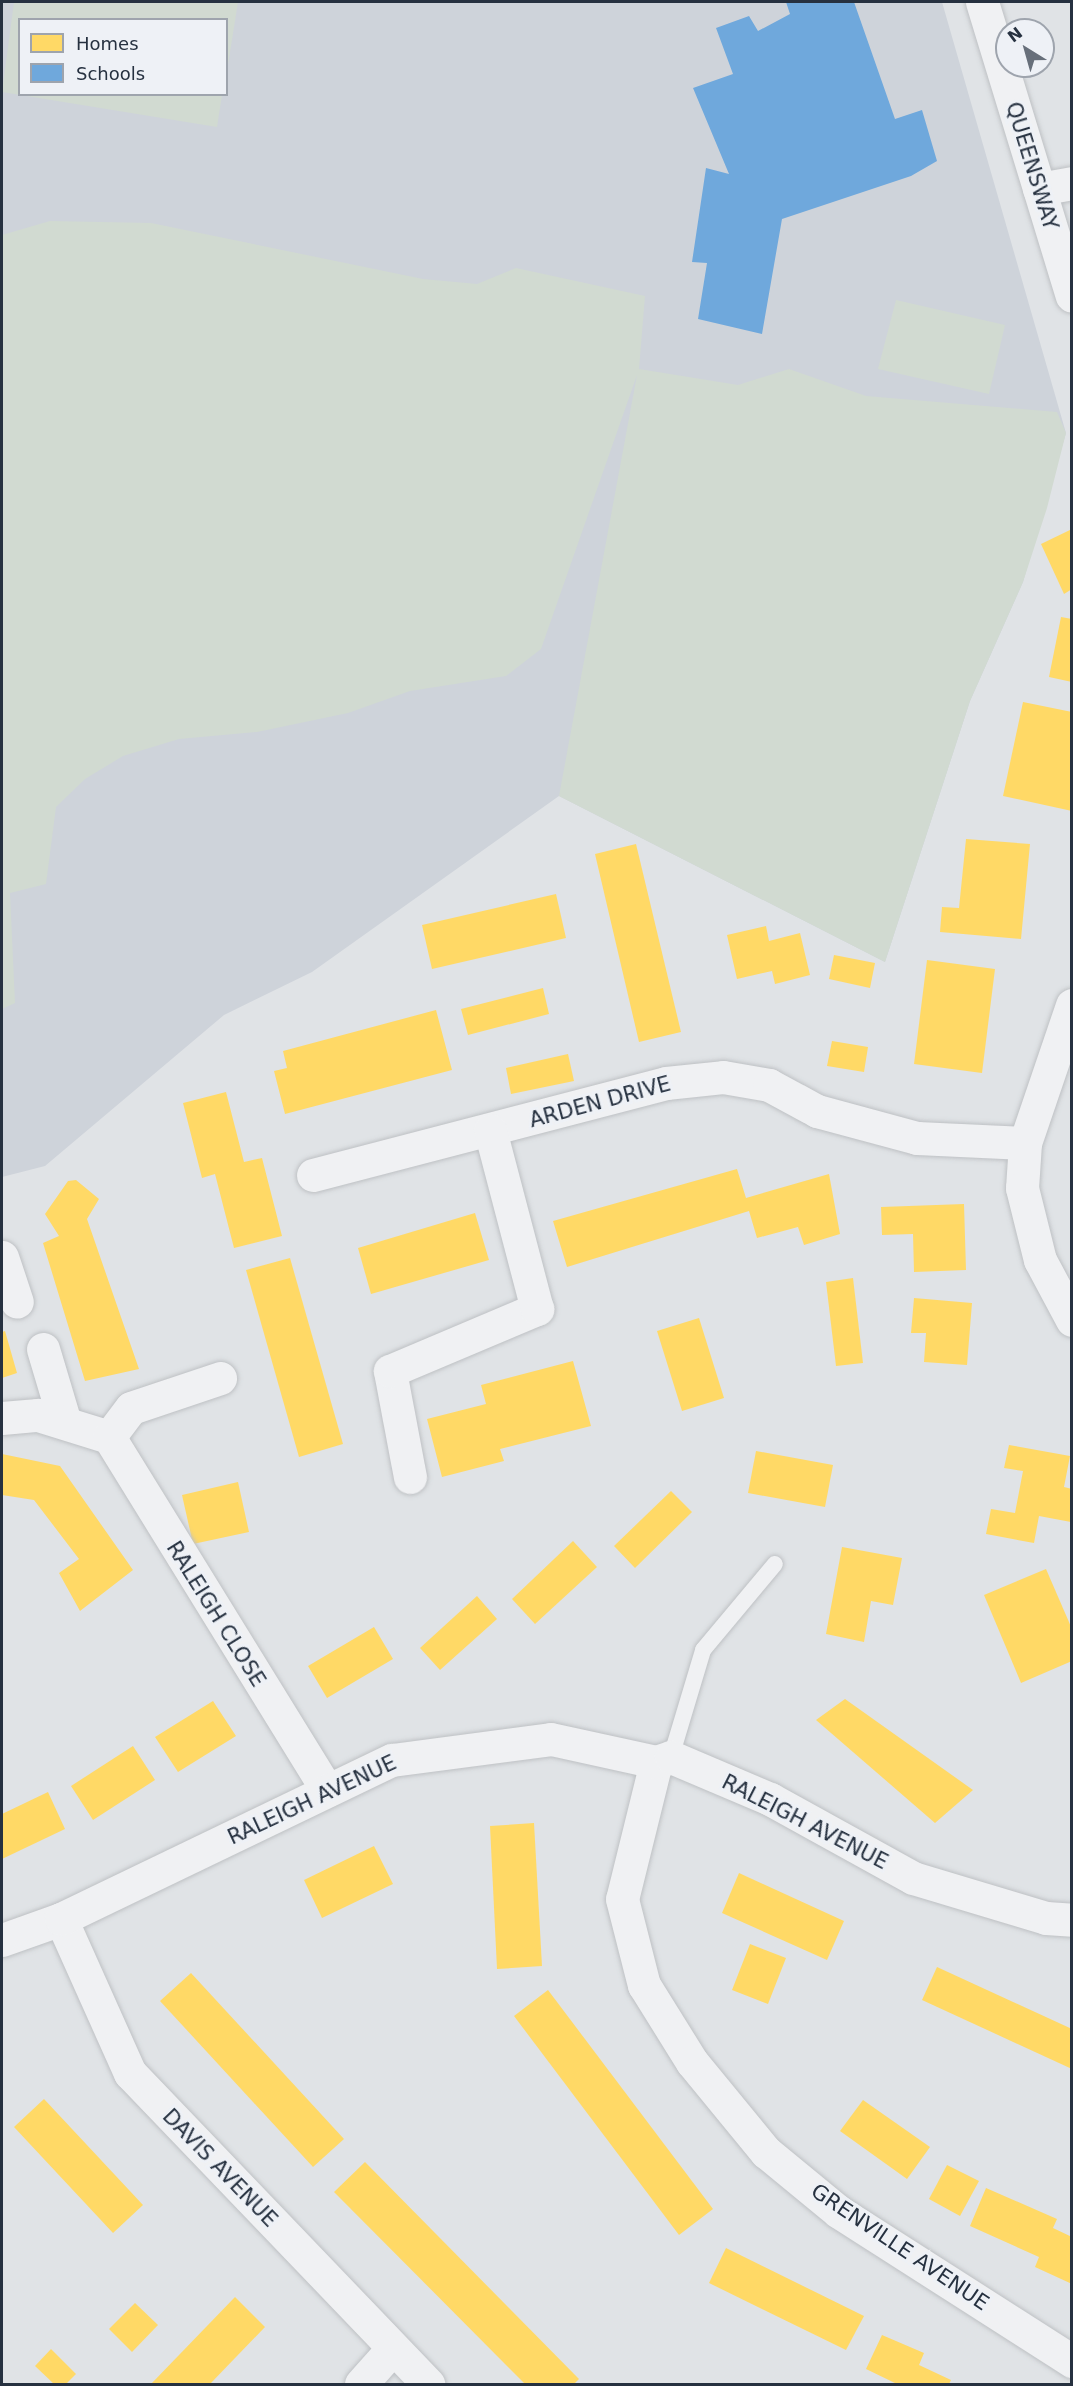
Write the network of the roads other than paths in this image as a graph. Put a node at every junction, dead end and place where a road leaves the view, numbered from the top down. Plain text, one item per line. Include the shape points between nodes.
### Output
1 (982, 2) edge
2 (1071, 183) edge
3 (1039, 189) junction
4 (1071, 296) edge
5 (1071, 1005) edge
6 (490, 1130) junction
7 (1025, 1143) junction
8 (313, 1175) dead end
9 (2, 1257) edge
10 (17, 1302) dead end
11 (1071, 1320) edge
12 (43, 1349) dead end
13 (220, 1378) dead end
14 (2, 1418) edge
15 (65, 1423) junction
16 (109, 1437) junction
17 (410, 1477) dead end
18 (776, 1564) dead end
19 (664, 1759) junction
20 (327, 1790) junction
21 (61, 1919) junction
22 (1071, 1920) edge
23 (2, 1940) edge
24 (393, 2348) junction
25 (1071, 2361) edge
26 (361, 2385) edge
27 (428, 2385) edge

1 - 3 street, QUEENSWAY
2 - 3 street
3 - 4 street, QUEENSWAY
5 - 7 street
6 - 7 street, ARDEN DRIVE via 666,1083 723,1077 769,1085 817,1111 917,1138
6 - 8 street, ARDEN DRIVE
6 - 17 street via 537,1309 390,1371
7 - 11 street via 1022,1188 1040,1260
9 - 10 street
12 - 15 street
13 - 16 street via 131,1408
14 - 15 street via 38,1414
15 - 16 street
16 - 20 street, RALEIGH CLOSE
18 - 19 lane via 703,1650
19 - 20 street, RALEIGH AVENUE via 551,1739 392,1760
19 - 22 street, RALEIGH AVENUE via 770,1799 913,1878 1046,1918
19 - 25 street, GRENVILLE AVENUE via 622,1899 644,1985 692,2062 766,2152 839,2212
20 - 21 street, RALEIGH AVENUE
21 - 23 street, RALEIGH AVENUE
21 - 24 street, DAVIS AVENUE via 130,2073
24 - 26 street
24 - 27 street, DAVIS AVENUE

